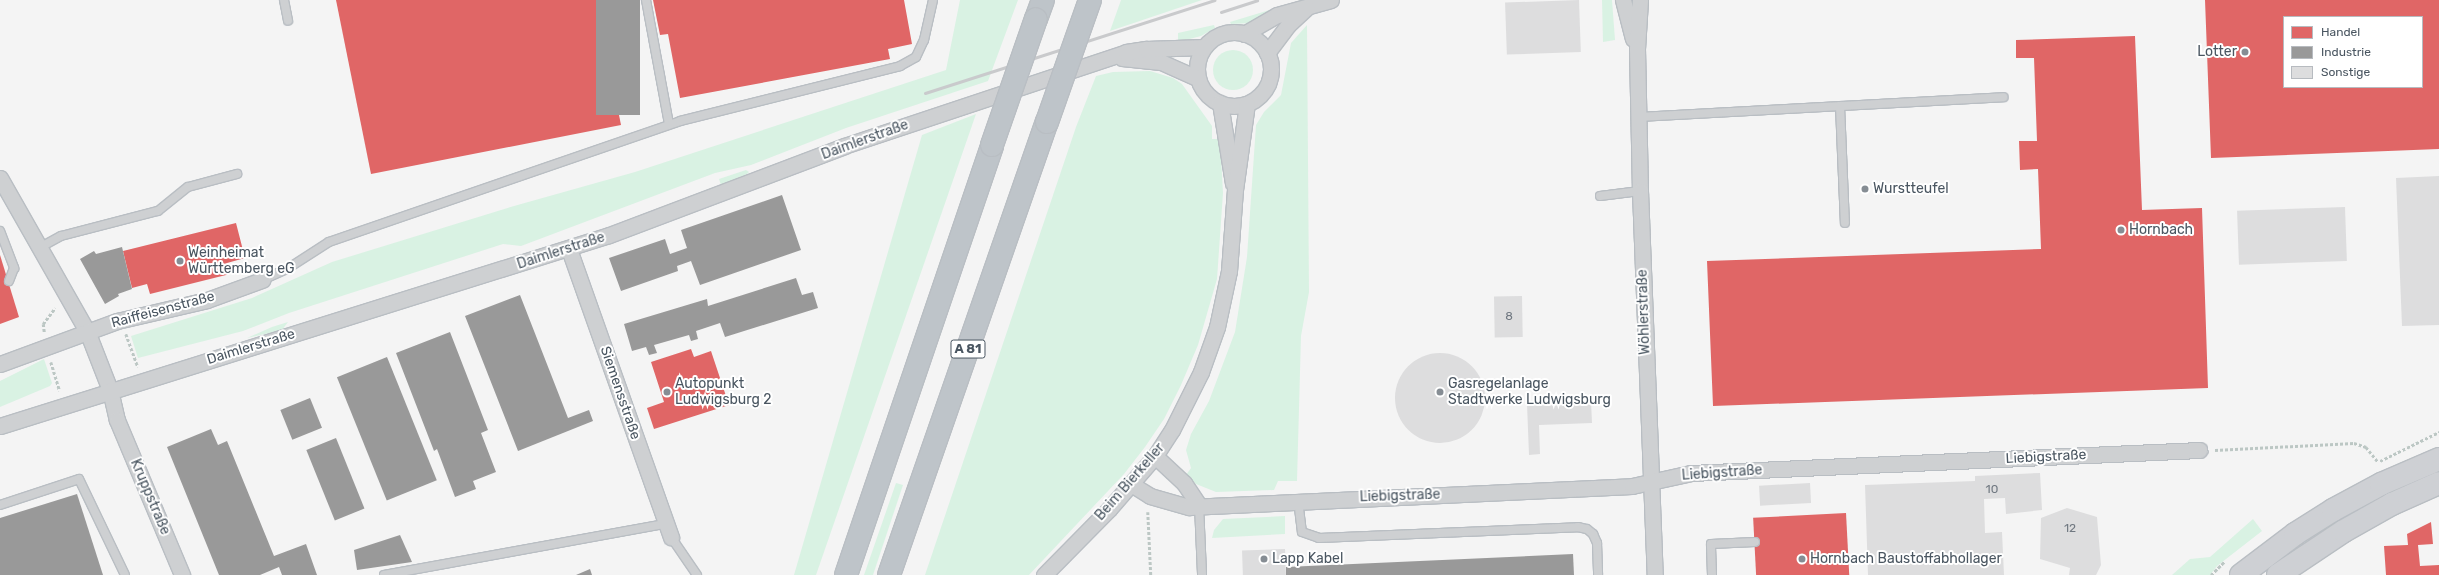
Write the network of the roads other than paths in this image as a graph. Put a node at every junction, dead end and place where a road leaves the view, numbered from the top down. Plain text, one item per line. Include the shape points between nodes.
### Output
1 (284, 0) edge
2 (646, 0) edge
3 (933, 0) edge
4 (1090, 0) edge
5 (1331, 0) edge
6 (1623, 0) edge
7 (1640, 0) edge
8 (1306, 8) junction
9 (1040, 9) edge
10 (288, 21) dead end
11 (1244, 34) junction
12 (1204, 47) junction
13 (1637, 49) junction
14 (1267, 53) junction
15 (1115, 57) junction
16 (1197, 78) junction
17 (2003, 97) dead end
18 (1220, 104) junction
19 (1247, 104) junction
20 (1840, 106) junction
21 (1638, 117) junction
22 (669, 124) junction
23 (238, 174) dead end
24 (0, 178) edge
25 (1235, 190) junction
26 (1640, 191) junction
27 (1600, 196) dead end
28 (1845, 223) dead end
29 (0, 231) edge
30 (39, 248) junction
31 (569, 249) junction
32 (262, 280) joint
33 (9, 281) dead end
34 (87, 331) junction
35 (0, 364) edge
36 (110, 390) junction
37 (0, 426) edge
38 (2199, 450) road end
39 (1155, 456) junction
40 (2439, 459) edge
41 (1651, 482) junction
42 (2439, 483) edge
43 (1131, 484) junction
44 (1298, 500) junction
45 (0, 505) edge
46 (1199, 505) junction
47 (669, 531) junction
48 (1755, 542) dead end
49 (125, 575) edge
50 (182, 575) edge
51 (384, 575) edge
52 (697, 575) edge
53 (846, 575) edge
54 (890, 575) edge
55 (1044, 575) edge
56 (1202, 575) edge
57 (1598, 575) edge
58 (1655, 575) edge
59 (1712, 575) edge
60 (2241, 575) edge
61 (2278, 575) edge

1 - 10 lane
2 - 22 lane
3 - 22 lane via 916,57 900,66
4 - 54 highway, A 81, bridge
5 - 8 street
6 - 13 street, Wöhlerstraße
7 - 13 street, Wöhlerstraße
8 - 11 street via 1277,16
8 - 14 street via 1288,25
9 - 53 highway, bridge
11 - 12 street via 1236,32 1218,36
11 - 14 street via 1254,38
12 - 15 street, Daimlerstraße via 1146,49
12 - 16 street via 1199,56
13 - 21 street, Wöhlerstraße
14 - 19 street via 1271,65 1268,83 1258,98
15 - 16 street, Daimlerstraße via 1161,62
15 - 31 street, Daimlerstraße via 844,146 712,198
16 - 18 street via 1205,93
17 - 20 lane
18 - 19 street
18 - 25 street, Beim Bierkeller
19 - 25 street, Beim Bierkeller
20 - 21 lane
20 - 28 lane
21 - 26 street, Wöhlerstraße
22 - 32 lane via 329,242 287,269
23 - 30 lane via 188,187 158,211 61,236
24 - 30 street
25 - 39 street, Beim Bierkeller via 1229,271 1217,326 1188,400
26 - 27 lane
26 - 41 street, Wöhlerstraße
29 - 33 lane via 14,268
30 - 34 street
31 - 36 street, Daimlerstraße
31 - 47 street, Siemensstraße
32 - 34 street, Raiffeisenstraße via 207,300 117,321
34 - 35 street, Raiffeisenstraße
34 - 36 street
36 - 37 street, Daimlerstraße
36 - 50 street, Kruppstraße via 117,420
38 - 41 street, Liebigstraße via 1691,473
39 - 43 street, Beim Bierkeller
39 - 46 street via 1184,483
40 - 60 main road via 2381,484 2333,510 2295,534
41 - 44 street, Liebigstraße via 1632,486
41 - 58 street, Wöhlerstraße
42 - 61 main road via 2392,504 2344,531
43 - 46 street, Liebigstraße via 1150,496 1178,506
43 - 55 street, Beim Bierkeller
44 - 46 street, Liebigstraße
44 - 57 lane via 1302,532 1319,538 1578,527 1587,529 1597,543
45 - 49 lane via 79,479
46 - 56 lane
47 - 51 lane
47 - 52 lane
48 - 59 lane via 1711,544

